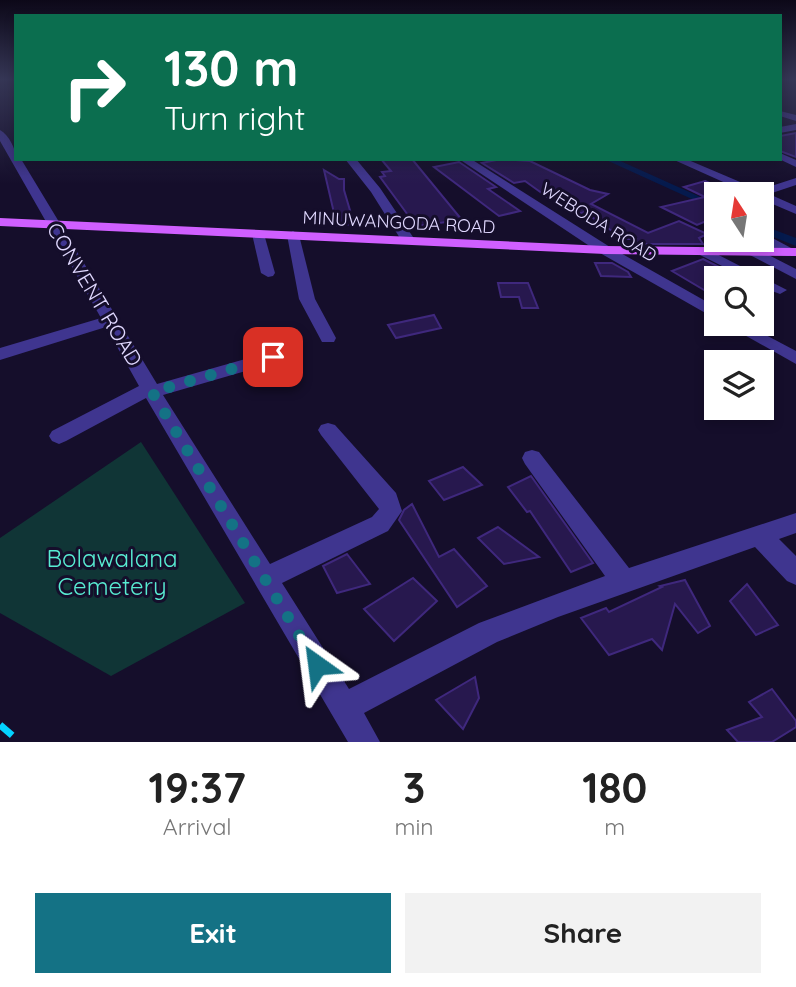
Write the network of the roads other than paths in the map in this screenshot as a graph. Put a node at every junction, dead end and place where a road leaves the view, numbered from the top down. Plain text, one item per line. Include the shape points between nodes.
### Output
1 (0, 133) edge
2 (14, 154) edge
3 (19, 161) edge
4 (352, 161) edge
5 (467, 161) edge
6 (682, 161) edge
7 (796, 181) edge
8 (731, 182) edge
9 (774, 189) edge
10 (774, 200) edge
11 (796, 210) edge
12 (0, 222) edge
13 (53, 225) junction
14 (258, 234) junction
15 (293, 235) junction
16 (408, 240) junction
17 (774, 243) edge
18 (605, 250) junction
19 (703, 251) joint
20 (754, 252) edge
21 (774, 252) edge
22 (792, 252) edge
23 (733, 266) edge
24 (268, 273) dead end
25 (796, 275) edge
26 (774, 287) edge
27 (780, 290) dead end
28 (704, 307) edge
29 (110, 320) junction
30 (755, 336) edge
31 (328, 338) dead end
32 (295, 351) dead end
33 (0, 354) edge
34 (796, 358) edge
35 (151, 390) junction
36 (328, 430) dead end
37 (59, 436) dead end
38 (532, 458) dead end
39 (796, 523) edge
40 (760, 536) junction
41 (796, 573) edge
42 (265, 579) junction
43 (624, 582) junction
44 (342, 708) junction
45 (365, 742) edge

1 - 2 street, CONVENT ROAD
3 - 13 street, CONVENT ROAD
4 - 16 street
5 - 18 street, WEBODA ROAD
6 - 8 street
7 - 9 street
10 - 11 street
12 - 13 main road, MINUWANGODA ROAD
13 - 14 main road, MINUWANGODA ROAD
13 - 29 street, CONVENT ROAD
14 - 15 main road, MINUWANGODA ROAD
14 - 24 street
15 - 16 main road, MINUWANGODA ROAD
15 - 31 street via 307,299
16 - 18 main road, MINUWANGODA ROAD
17 - 22 street
18 - 19 main road, MINUWANGODA ROAD
18 - 28 street, WEBODA ROAD
19 - 23 street
20 - 25 street
21 - 22 main road, MINUWANGODA ROAD
26 - 27 street
29 - 33 street
29 - 35 street, CONVENT ROAD
30 - 34 street
32 - 35 street
35 - 37 street
35 - 42 street, CONVENT ROAD
36 - 42 street via 388,500 391,511 380,524
38 - 43 street
39 - 40 street
40 - 41 street
40 - 43 street
42 - 44 street, CONVENT ROAD
43 - 44 street via 488,632
44 - 45 street, CONVENT ROAD

